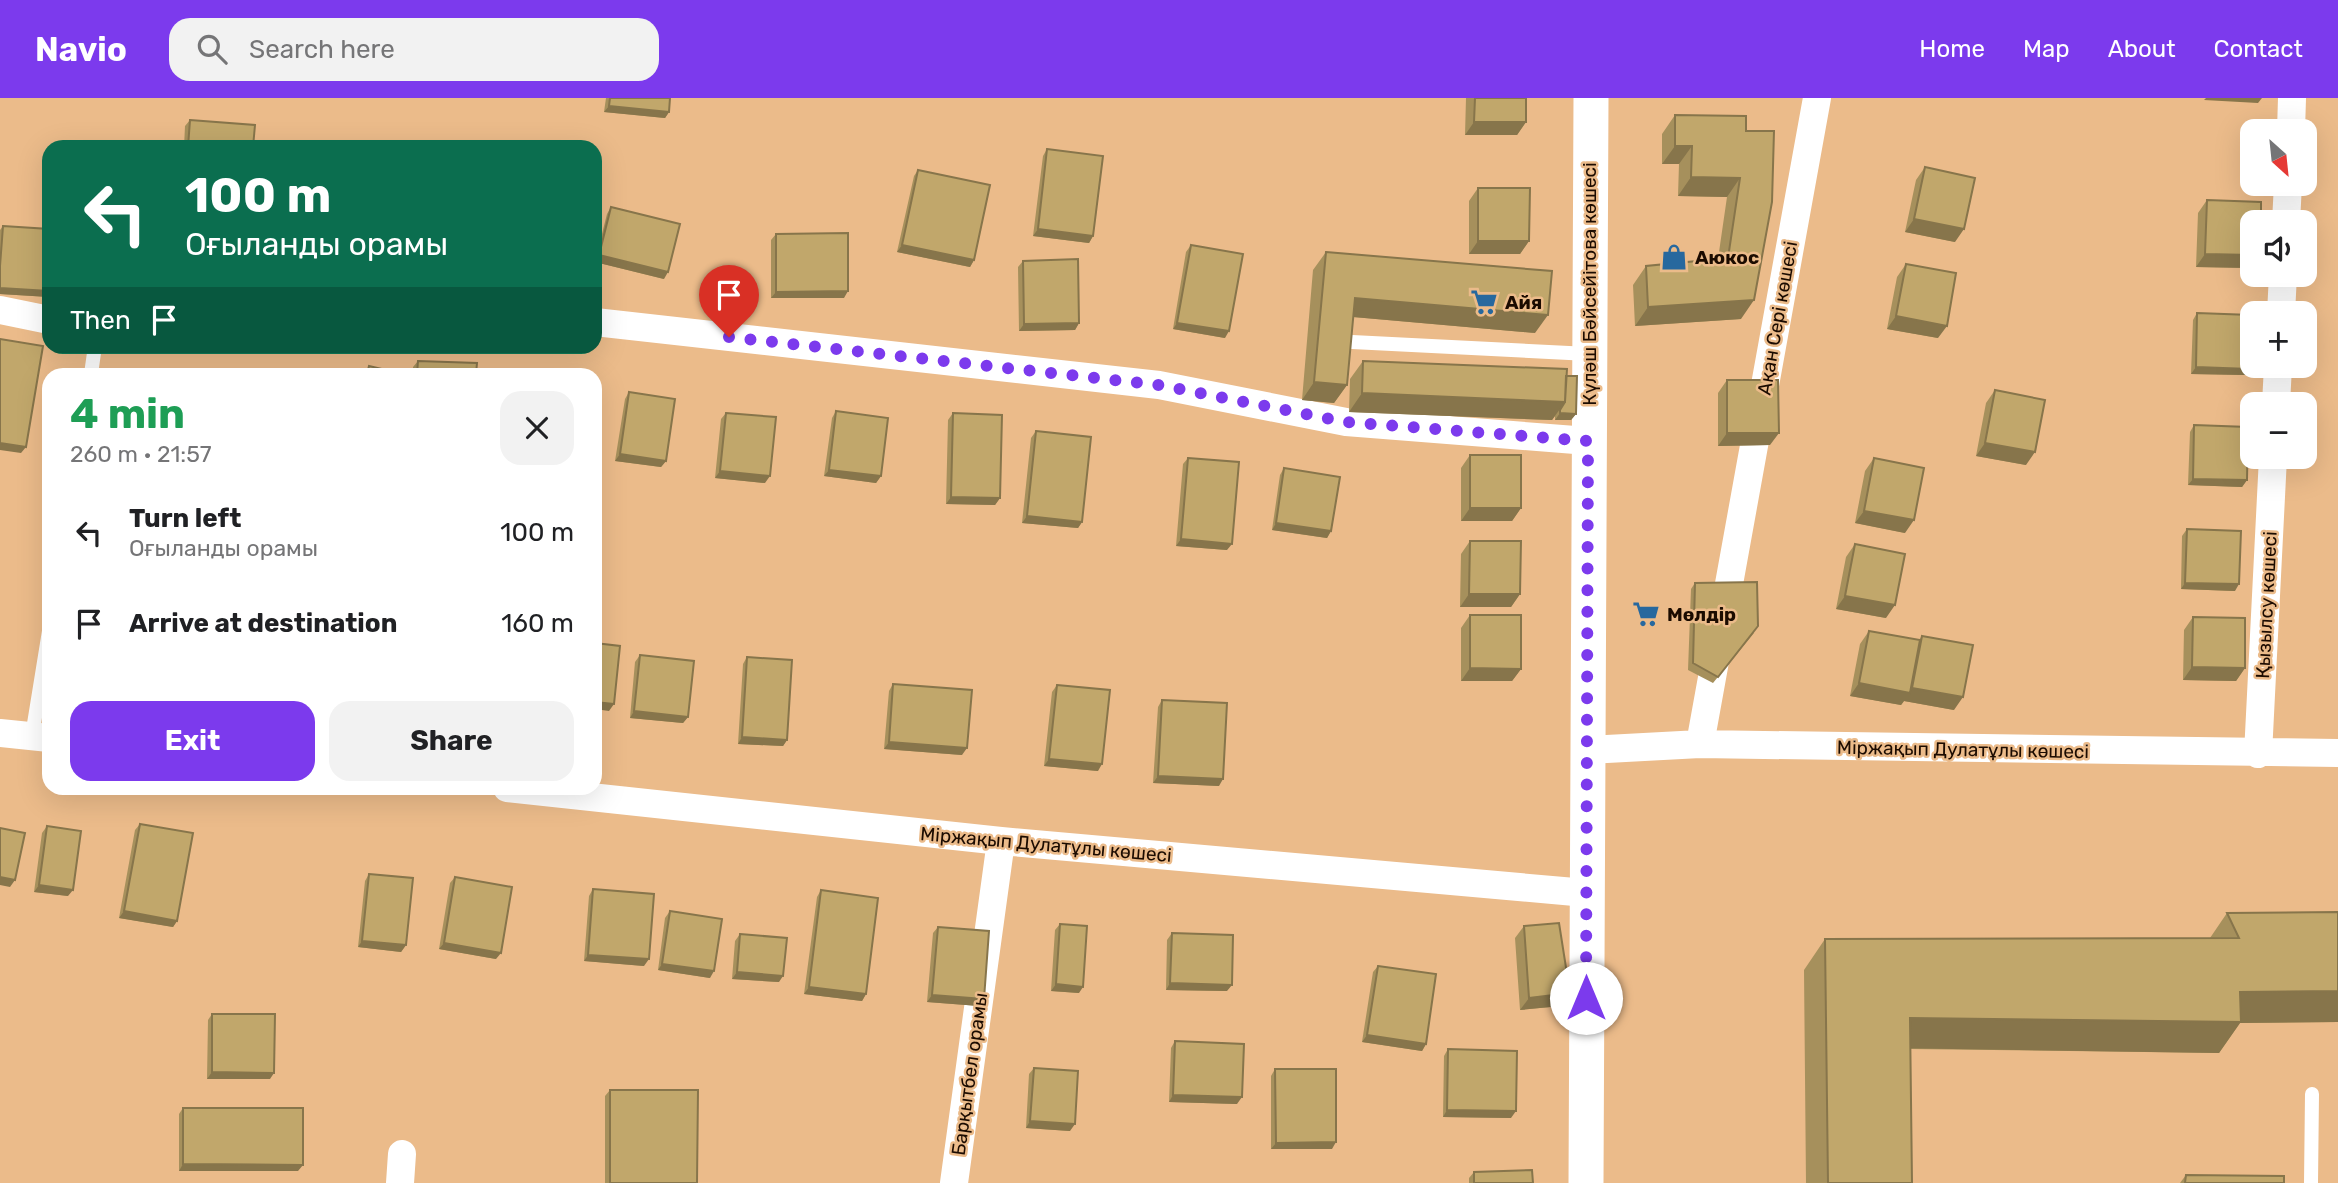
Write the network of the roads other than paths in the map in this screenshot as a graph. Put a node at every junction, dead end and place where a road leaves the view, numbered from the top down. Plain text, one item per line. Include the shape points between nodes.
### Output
1 (1591, 98) edge
2 (1817, 98) edge
3 (2292, 98) edge
4 (2291, 119) edge
5 (0, 310) edge
6 (42, 319) edge
7 (602, 323) edge
8 (1352, 342) edge
9 (1589, 354) junction
10 (1588, 441) junction
11 (2272, 469) edge
12 (42, 713) edge
13 (0, 733) edge
14 (40, 737) edge
15 (1700, 744) junction
16 (1588, 750) junction
17 (2338, 753) edge
18 (2258, 754) junction
19 (572, 795) edge
20 (1000, 841) junction
21 (1587, 893) junction
22 (2312, 1094) dead end
23 (402, 1154) dead end
24 (400, 1183) edge
25 (959, 1183) edge
26 (1586, 1183) edge
27 (2311, 1183) edge

1 - 9 street, Күләш Бәйсейітова көшесі
2 - 15 street, Ақан Сері көшесі
3 - 4 street
5 - 6 street
7 - 10 street via 1159,385 1346,422
8 - 9 lane
9 - 10 street, Күләш Бәйсейітова көшесі
10 - 16 street, Күләш Бәйсейітова көшесі
11 - 18 street, Қызылсу көшесі
12 - 14 lane
13 - 14 street
15 - 16 street, Міржақып Дулатұлы көшесі
15 - 18 street, Міржақып Дулатұлы көшесі
16 - 21 street, Күләш Бәйсейітова көшесі
17 - 18 street, Міржақып Дулатұлы көшесі
19 - 20 street, Міржақып Дулатұлы көшесі
20 - 21 street, Міржақып Дулатұлы көшесі
20 - 25 street, Барқытбел орамы
21 - 26 street, Күләш Бәйсейітова көшесі
22 - 27 lane
23 - 24 street

